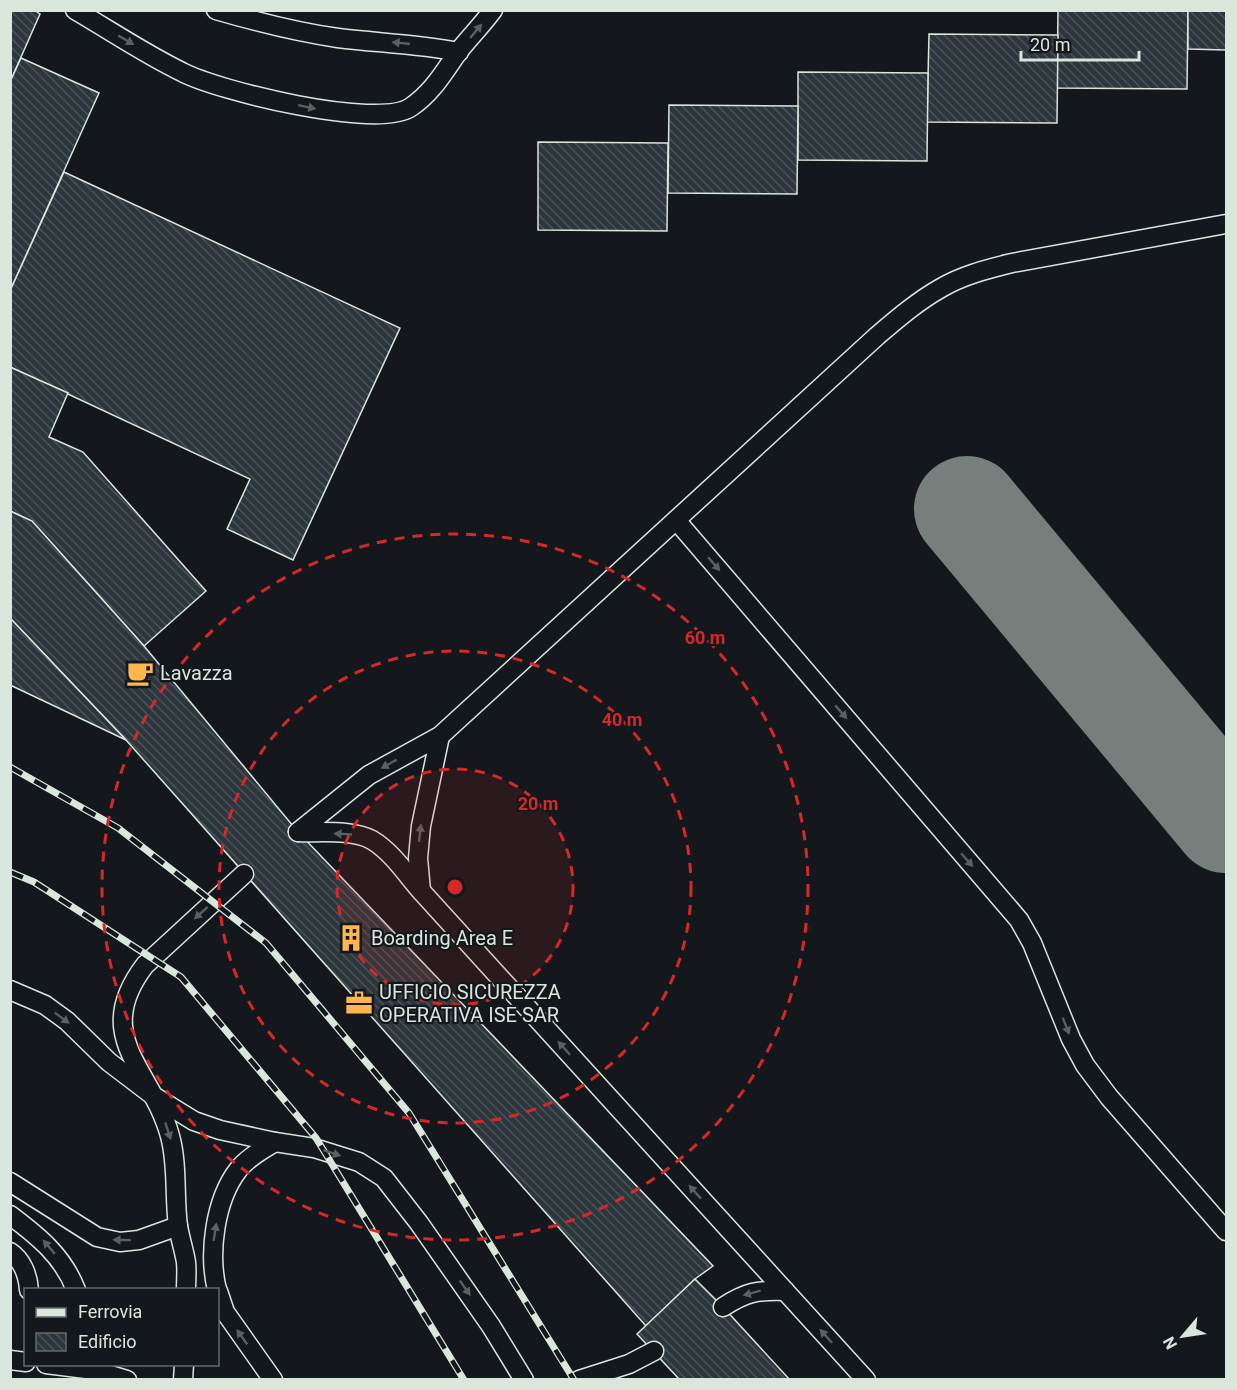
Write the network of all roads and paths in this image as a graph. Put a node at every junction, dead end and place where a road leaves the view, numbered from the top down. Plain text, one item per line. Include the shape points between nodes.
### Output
1 (75, 10) edge
2 (216, 10) edge
3 (493, 10) edge
4 (459, 52) junction
5 (1227, 224) edge
6 (676, 520) junction
7 (440, 736) junction
8 (244, 874) dead end
9 (421, 891) junction
10 (10, 990) edge
11 (155, 1097) junction
12 (275, 1142) junction
13 (10, 1182) edge
14 (10, 1215) edge
15 (178, 1226) junction
16 (1227, 1231) edge
17 (10, 1252) edge
18 (29, 1288) edge
19 (75, 1288) edge
20 (186, 1288) edge
21 (217, 1288) edge
22 (785, 1291) junction
23 (219, 1296) edge
24 (723, 1307) dead end
25 (654, 1351) dead end
26 (70, 1366) edge
27 (94, 1367) edge
28 (127, 1380) edge
29 (273, 1380) edge
30 (524, 1380) edge
31 (579, 1380) edge
32 (866, 1380) edge

1 -> 4 lane via 183,73 249,94 314,109 358,114 389,114 410,108 429,91
4 -> 2 lane via 270,27
4 -> 3 lane
5 - 6 lane via 1012,263 942,287 877,336
6 - 7 lane
6 -> 16 lane via 1019,920 1085,1065
9 -> 7 lane via 421,826
7 - 9 lane via 369,775 298,832 355,835 371,840 388,852
8 -> 11 lane via 145,965 132,982 124,1003 126,1046
22 -> 9 lane
10 -> 11 lane via 45,1005 67,1021 109,1062
11 - 12 lane via 194,1121
11 -> 15 lane via 170,1136
21 -> 12 lane via 212,1257 227,1187 239,1168
12 -> 30 lane via 314,1148 359,1162 384,1178 491,1326
15 -> 13 lane via 139,1240 120,1242 97,1237
19 -> 14 lane via 44,1240
15 - 20 lane
17 - 18 lane via 19,1258
22 -> 24 lane via 759,1290
32 -> 22 lane
29 -> 23 lane via 225,1312
25 - 31 lane via 630,1364
26 - 27 lane
27 - 28 lane

